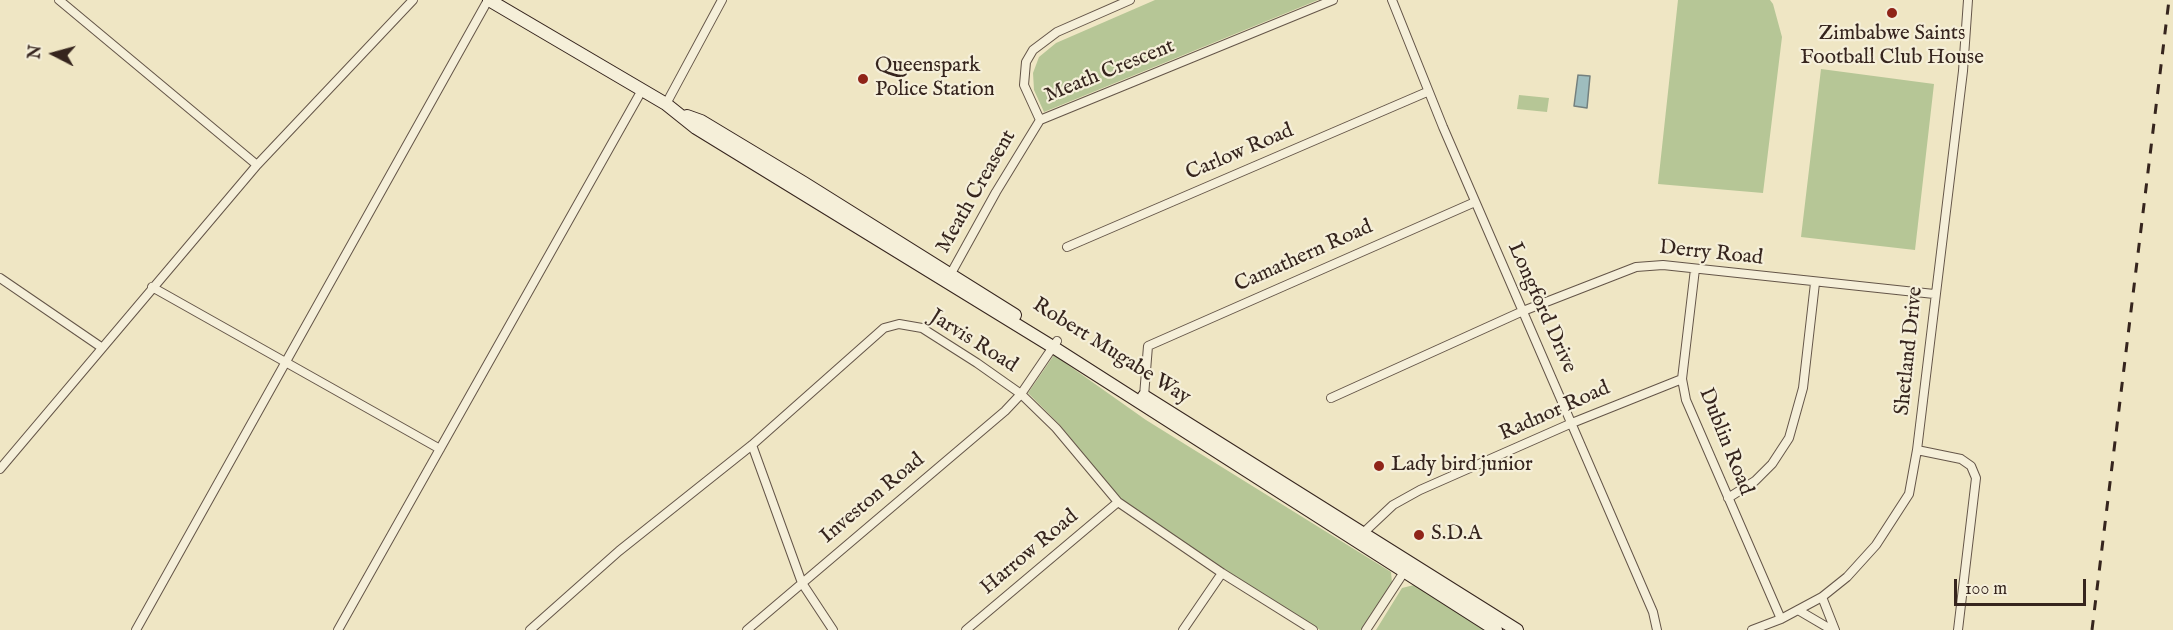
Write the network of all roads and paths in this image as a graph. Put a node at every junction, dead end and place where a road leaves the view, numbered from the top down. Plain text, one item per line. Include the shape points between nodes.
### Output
1 (59, 0) edge
2 (413, 0) edge
3 (489, 0) edge
4 (722, 0) edge
5 (1130, 0) edge
6 (1333, 0) edge
7 (1392, 0) edge
8 (1968, 0) edge
9 (642, 90) junction
10 (1428, 92) junction
11 (666, 104) junction
12 (1040, 120) junction
13 (257, 165) junction
14 (1475, 202) junction
15 (1067, 248) dead end
16 (1695, 269) junction
17 (0, 278) edge
18 (948, 279) junction
19 (1815, 283) junction
20 (152, 287) junction
21 (1934, 294) junction
22 (1523, 311) junction
23 (1055, 344) junction
24 (101, 347) junction
25 (286, 362) junction
26 (1682, 379) junction
27 (1021, 394) junction
28 (1144, 396) junction
29 (1331, 398) dead end
30 (1572, 423) junction
31 (752, 446) junction
32 (440, 449) junction
33 (1917, 450) junction
34 (0, 469) edge
35 (1728, 498) junction
36 (1118, 502) junction
37 (1359, 537) junction
38 (1407, 568) junction
39 (1222, 573) junction
40 (802, 583) junction
41 (1822, 597) junction
42 (1798, 610) junction
43 (1781, 619) junction
44 (136, 630) edge
45 (338, 630) edge
46 (530, 630) edge
47 (747, 630) edge
48 (833, 630) edge
49 (966, 630) edge
50 (1183, 630) edge
51 (1313, 630) edge
52 (1366, 630) edge
53 (1496, 630) edge
54 (1517, 630) edge
55 (1657, 630) edge
56 (1752, 630) edge
57 (1833, 630) edge
58 (1958, 630) edge

1 - 13 street
2 - 13 street
3 - 9 main road, Robert Mugabe Way
3 - 25 street
4 - 11 street
5 - 12 street, Meath Crescent via 1058,32 1033,50 1026,62 1024,85
6 - 12 street, Meath Crescent
7 - 10 street, Longford Drive
8 - 21 street, Shetland Drive
9 - 11 main road, Robert Mugabe Way
9 - 32 street
10 - 14 street, Longford Drive
10 - 15 street, Carlow Road
11 - 18 main road, Robert Mugabe Way via 737,142
12 - 18 street, Meath Creasent
13 - 20 street
14 - 22 street, Longford Drive
14 - 28 street, Camathern Road via 1148,346
16 - 19 street, Derry Road
16 - 22 street, Derry Road via 1636,267
16 - 26 street, Dublin Road
17 - 24 street
18 - 23 main road, Robert Mugabe Way
19 - 21 street, Derry Road
19 - 35 street via 1803,388 1790,438 1772,465
20 - 24 street
20 - 25 street
21 - 33 street, Shetland Drive
22 - 29 street, Derry Road
22 - 30 street, Longford Drive
23 - 27 street, Investon Road
23 - 28 main road, Robert Mugabe Way
23 - 37 main road, Robert Mugabe Way
24 - 34 street
25 - 32 street
25 - 44 street
26 - 30 street, Radnor Road
26 - 35 street, Dublin Road via 1690,412
27 - 31 street, Jarvis Road via 922,328 893,324
27 - 36 street, Jarvis Road via 1056,428
27 - 40 street, Investon Road
28 - 37 main road, Robert Mugabe Way
30 - 37 street, Radnor Road via 1420,490 1393,505
30 - 55 street, Longford Drive via 1653,612
31 - 40 street
31 - 46 street, Jarvis Road via 619,551
32 - 45 street
33 - 41 street, Shetland Drive via 1904,504 1876,545
33 - 58 street via 1961,459 1971,466 1976,478
35 - 43 street, Dublin Road
36 - 39 street, Jarvis Road
36 - 49 street, Harrow Road
37 - 38 main road, Robert Mugabe Way
38 - 52 street
38 - 53 main road, Robert Mugabe Way
38 - 54 main road, Robert Mugabe Way
39 - 50 street
39 - 51 street, Jarvis Road
40 - 47 street, Investon Road
40 - 48 street
41 - 42 street, Shetland Drive
41 - 57 street
42 - 43 street, Shetland Drive
42 - 57 street
43 - 56 street, Shetland Drive

